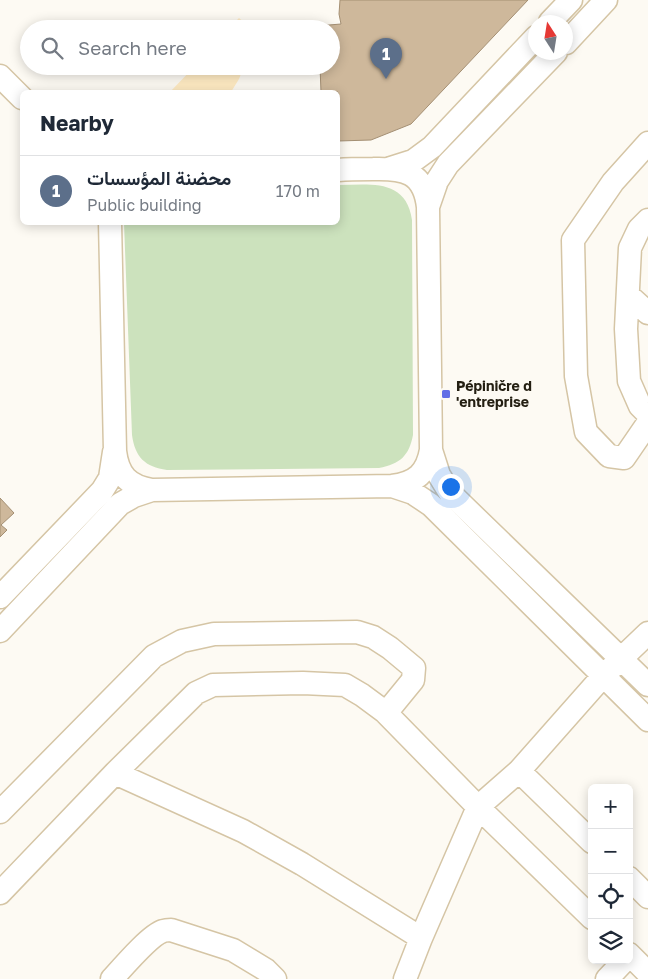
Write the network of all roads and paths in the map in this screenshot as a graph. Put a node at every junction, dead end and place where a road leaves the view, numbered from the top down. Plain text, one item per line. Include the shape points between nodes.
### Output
1 (571, 0) edge
2 (606, 0) edge
3 (557, 15) edge
4 (573, 35) edge
5 (528, 46) edge
6 (548, 60) edge
7 (0, 76) edge
8 (20, 96) edge
9 (648, 143) edge
10 (391, 168) junction
11 (340, 170) edge
12 (428, 207) junction
13 (648, 220) edge
14 (110, 225) edge
15 (628, 295) junction
16 (648, 313) edge
17 (648, 414) edge
18 (648, 423) edge
19 (115, 449) junction
20 (431, 450) junction
21 (392, 486) junction
22 (152, 490) junction
23 (0, 598) edge
24 (0, 631) edge
25 (648, 632) edge
26 (621, 658) junction
27 (603, 676) junction
28 (648, 686) edge
29 (386, 713) junction
30 (648, 720) edge
31 (519, 771) junction
32 (115, 773) junction
33 (478, 807) junction
34 (0, 812) edge
35 (588, 838) edge
36 (633, 882) edge
37 (0, 893) edge
38 (648, 897) edge
39 (588, 914) edge
40 (421, 938) junction
41 (633, 959) edge
42 (621, 964) edge
43 (648, 973) edge
44 (112, 979) edge
45 (275, 979) edge
46 (405, 979) edge
47 (608, 979) edge

1 - 3 street
2 - 4 street
5 - 10 street via 432,147 413,161
6 - 12 street via 448,164 437,181
7 - 8 street
9 - 18 street via 612,182 573,240 576,376 586,432 609,456 624,458
10 - 11 street
10 - 12 street via 403,170 422,184
12 - 20 street
13 - 15 street via 639,229 630,248
14 - 19 street
15 - 16 street
15 - 17 street via 629,381 640,406
19 - 22 street via 116,462 130,482
19 - 23 street via 110,478 102,491
20 - 21 street via 429,461 419,475 404,485
20 - 26 street via 439,476 450,493
21 - 22 street
21 - 27 street via 413,493 431,505
22 - 24 street via 120,504
25 - 26 street
26 - 27 street
26 - 28 street
27 - 30 street
27 - 31 street
29 - 32 street via 345,685 213,685 196,693
29 - 33 street
29 - 34 street via 413,680 414,668 373,637 357,632 214,634 182,641 154,656
31 - 33 street
31 - 35 street
32 - 37 street
32 - 40 street via 243,831
33 - 39 street
33 - 40 street
36 - 38 street
40 - 46 street
41 - 43 street
42 - 47 street
44 - 45 street via 155,935 171,930 233,950

